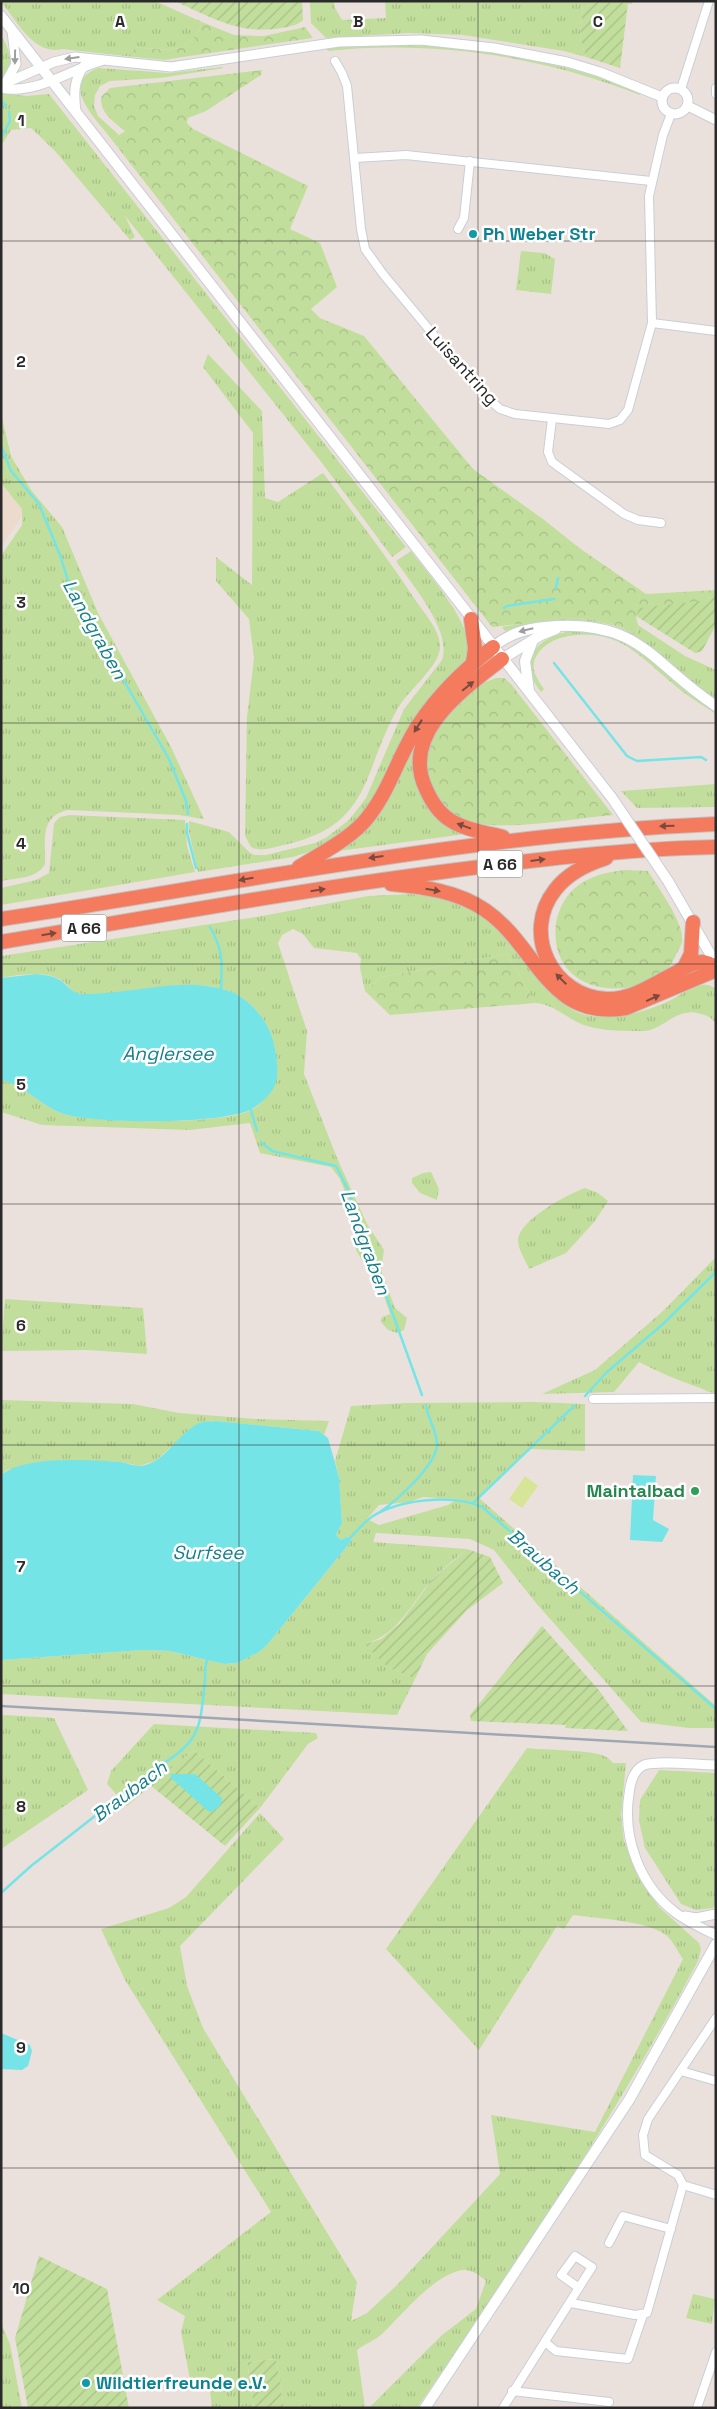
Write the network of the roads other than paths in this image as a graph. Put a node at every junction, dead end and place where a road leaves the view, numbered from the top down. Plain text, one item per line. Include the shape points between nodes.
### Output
1 (709, 1) edge
2 (1, 16) edge
3 (12, 30) junction
4 (104, 60) junction
5 (334, 61) dead end
6 (84, 66) junction
7 (42, 67) junction
8 (52, 81) junction
9 (3, 85) edge
10 (716, 88) edge
11 (681, 89) junction
12 (716, 94) edge
13 (662, 97) junction
14 (688, 106) junction
15 (76, 112) junction
16 (670, 114) junction
17 (716, 120) edge
18 (355, 158) junction
19 (470, 162) junction
20 (651, 181) junction
21 (458, 229) dead end
22 (652, 324) junction
23 (716, 331) edge
24 (552, 418) junction
25 (661, 523) dead end
26 (471, 618) junction
27 (563, 626) junction
28 (532, 640) junction
29 (493, 647) junction
30 (502, 659) junction
31 (473, 663) junction
32 (530, 694) junction
33 (716, 706) edge
34 (716, 824) edge
35 (511, 839) junction
36 (716, 847) edge
37 (634, 851) junction
38 (294, 870) junction
39 (368, 882) junction
40 (1, 918) edge
41 (693, 922) junction
42 (1, 942) edge
43 (716, 967) edge
44 (684, 968) junction
45 (716, 1398) edge
46 (593, 1399) dead end
47 (716, 1765) edge
48 (678, 1914) junction
49 (716, 1914) edge
50 (716, 1935) edge
51 (716, 1944) edge
52 (716, 2018) edge
53 (681, 2070) junction
54 (716, 2081) edge
55 (683, 2185) junction
56 (716, 2195) edge
57 (671, 2229) junction
58 (609, 2243) dead end
59 (579, 2288) dead end
60 (571, 2303) junction
61 (644, 2315) junction
62 (545, 2342) junction
63 (716, 2352) edge
64 (512, 2391) junction
65 (609, 2402) dead end
66 (425, 2408) edge
67 (502, 2408) edge
68 (697, 2408) edge

1 - 11 street
2 - 3 main road
3 - 7 main road
3 -> 9 street via 16,64
4 - 6 street
4 -> 7 street via 75,57
4 - 13 street via 171,67 339,42 420,40 494,48 567,62
5 - 18 street, Luisantring via 347,86
6 - 8 street
6 - 15 street via 74,86
7 - 8 main road
7 - 9 street
8 - 9 street via 20,90
8 - 15 main road
10 - 12 street
11 - 13 street via 668,90
11 - 14 street via 688,96
13 - 16 street via 662,105
14 - 16 street via 683,112
14 - 17 street
15 - 26 main road
16 - 20 street, Luisantring
18 - 19 street via 406,155
18 - 24 street, Luisantring via 362,235 374,264 491,403 514,414
19 - 20 street
19 - 21 street via 464,218
20 - 22 street, Luisantring
22 - 23 street
22 - 24 street, Luisantring via 632,402 620,420 602,424
24 - 25 street via 548,452 552,462 624,514 638,520
26 - 29 main road
26 - 31 highway via 475,648
27 - 28 main road
27 -> 29 main road via 520,631
27 - 33 main road via 596,627 626,636
28 - 30 main road
28 - 32 main road via 525,661
29 - 30 main road
29 - 31 highway
30 - 32 main road
35 -> 30 highway via 463,827 445,817 429,796 420,771 424,742 435,721 455,697
31 -> 38 highway via 418,725 370,814 348,836
32 - 41 main road, bridge via 612,798
34 -> 35 highway, A 66
35 -> 38 highway, A 66
36 - 37 highway, A 66
39 -> 37 highway, A 66
44 -> 37 highway via 634,994 604,999 568,986 552,969 544,953 542,919 555,889 588,865
38 -> 40 highway, A 66
42 -> 39 highway, A 66
39 -> 43 highway via 441,891 477,905 496,918 556,990 591,1008 626,1008
41 - 43 main road
41 - 44 highway via 691,954
43 - 44 highway via 701,962
45 - 46 street
47 - 48 street via 646,1764 635,1773 630,1786 627,1817 635,1854 650,1884
48 - 49 street via 696,1918
48 - 50 street
51 - 66 main road via 629,2100
52 - 53 street
53 - 54 street
53 - 55 street via 648,2119 642,2144 645,2155 678,2175
55 - 56 street
55 - 57 street
57 - 58 street via 623,2216
57 - 61 street via 649,2308
59 - 60 street
60 - 61 street
60 - 62 street
61 - 62 street via 628,2359 556,2351
62 - 64 street
63 - 68 street
64 - 65 street
64 - 67 street

